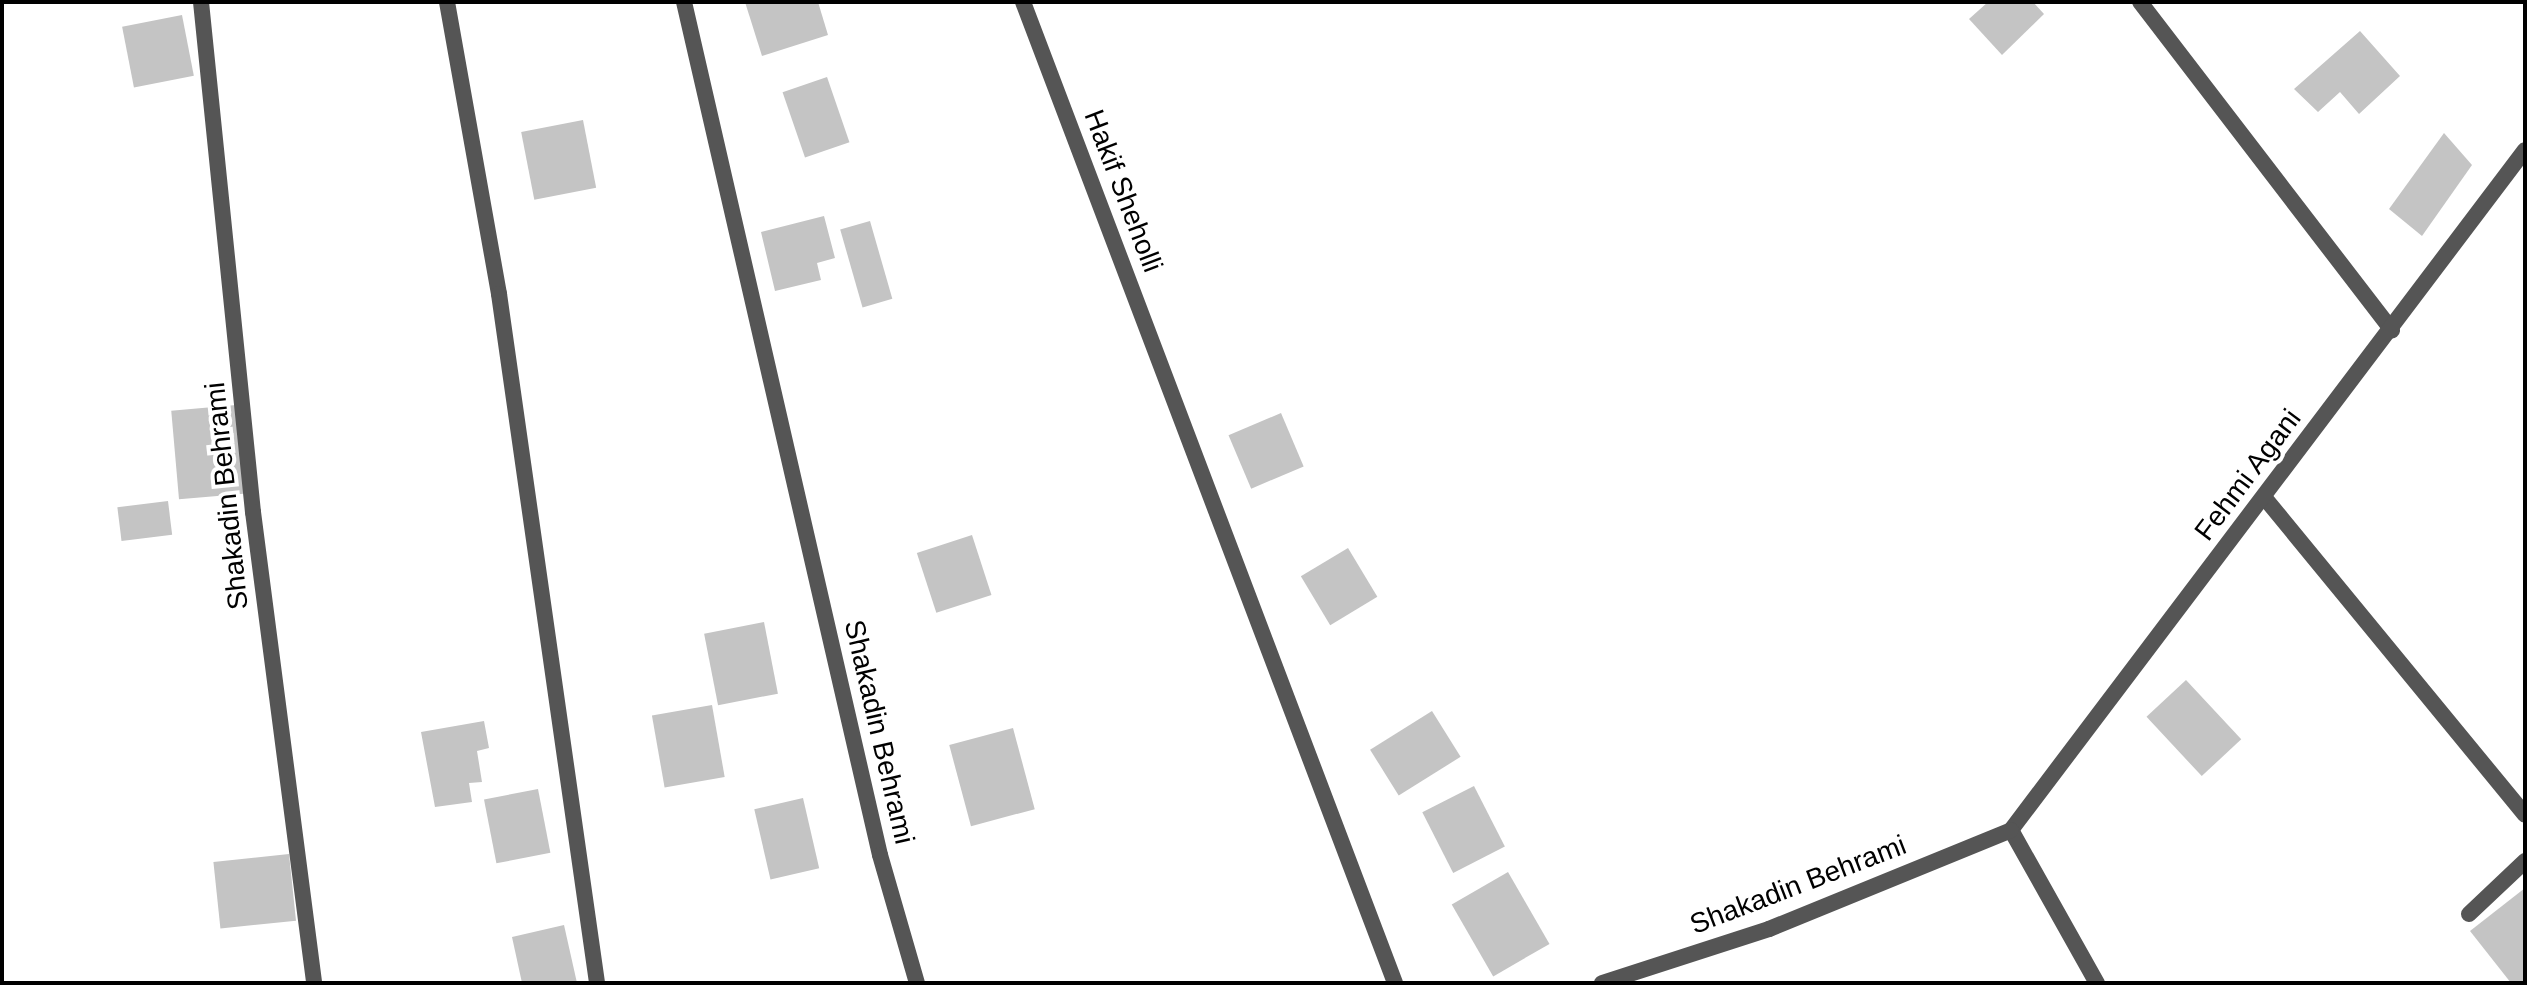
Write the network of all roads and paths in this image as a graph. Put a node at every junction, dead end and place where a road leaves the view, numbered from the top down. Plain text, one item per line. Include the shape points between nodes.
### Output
1 (201, 2) edge
2 (447, 2) edge
3 (684, 2) edge
4 (1023, 2) edge
5 (2140, 2) edge
6 (2525, 150) edge
7 (2392, 330) junction
8 (2264, 497) junction
9 (2525, 815) edge
10 (2011, 830) junction
11 (2525, 861) edge
12 (2469, 914) dead end
13 (314, 983) edge
14 (597, 983) edge
15 (917, 983) edge
16 (1395, 983) edge
17 (1602, 983) edge
18 (2097, 983) edge

1 - 13 street, Shakadin Behrami via 253,512
2 - 14 street via 499,294
3 - 15 street, Shakadin Behrami via 880,855
4 - 16 street, Hakif Sheholli
5 - 7 street
6 - 7 street, Fehmi Agani
7 - 8 street, Fehmi Agani
8 - 9 street
8 - 10 street, Fehmi Agani
10 - 17 street, Shakadin Behrami via 1769,929
10 - 18 street
11 - 12 street

